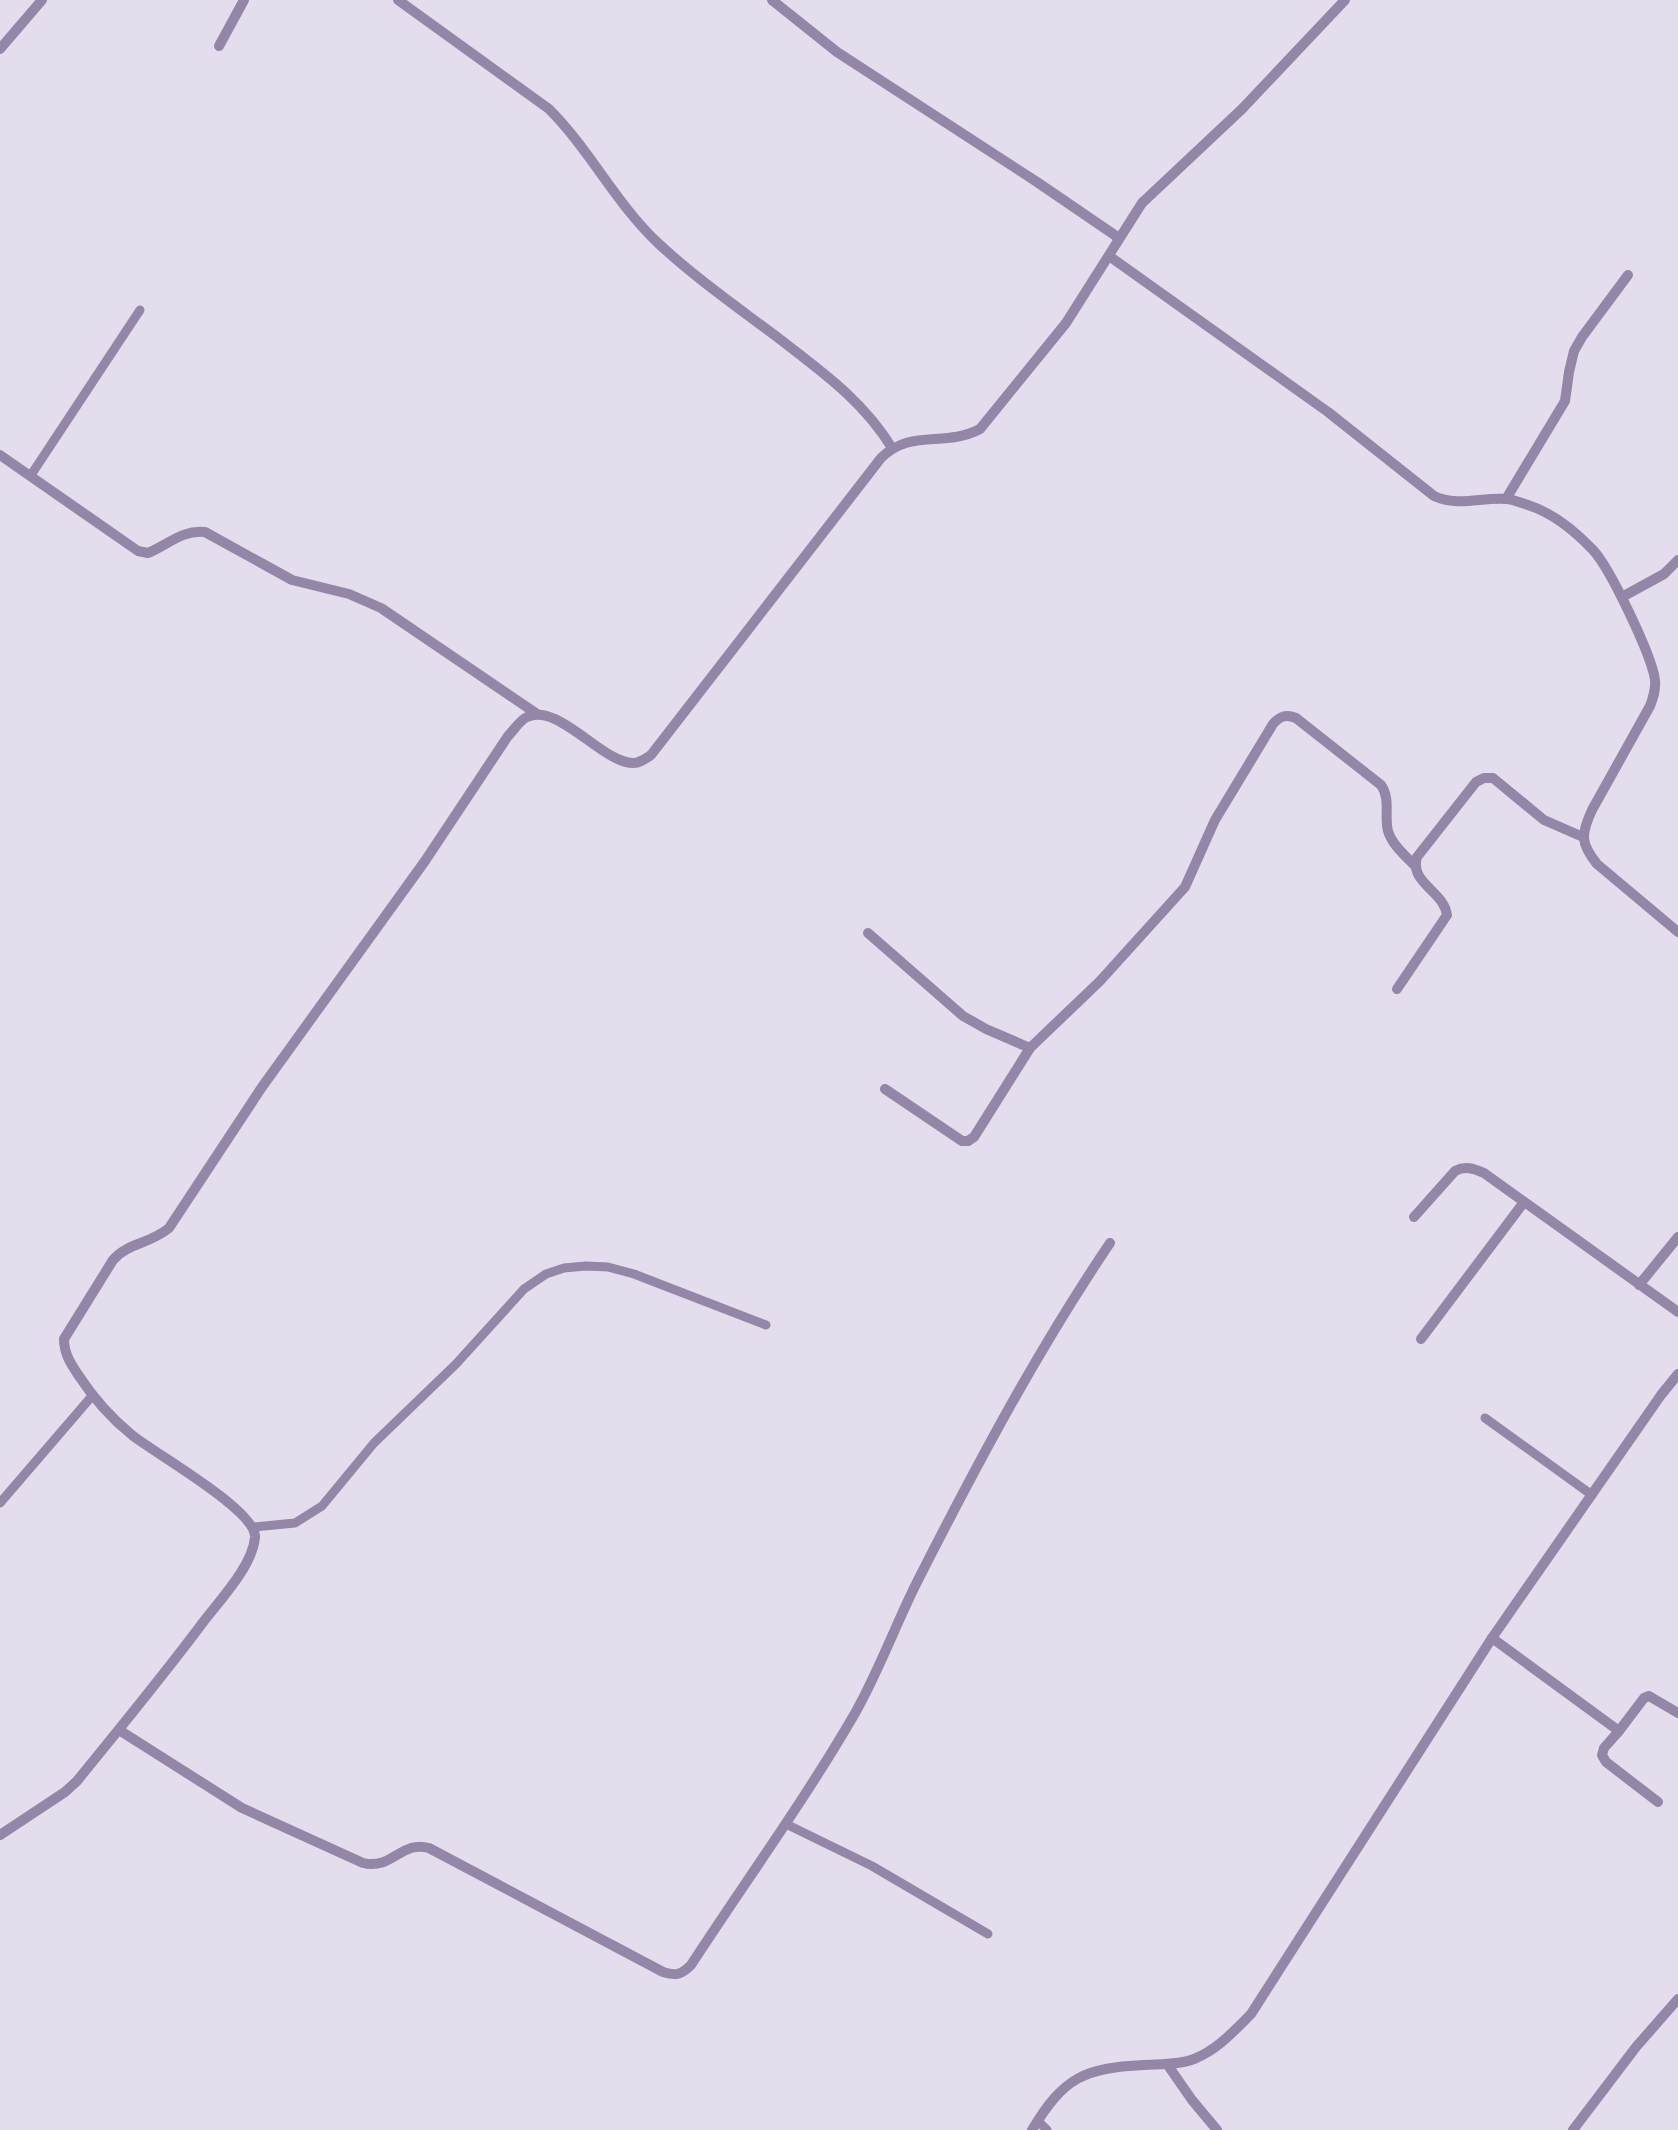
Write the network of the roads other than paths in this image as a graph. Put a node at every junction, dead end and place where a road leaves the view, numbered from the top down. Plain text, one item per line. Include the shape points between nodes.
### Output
1 (42, 0) edge
2 (244, 0) edge
3 (398, 0) edge
4 (772, 0) edge
5 (1345, 0) edge
6 (219, 46) dead end
7 (0, 49) edge
8 (1119, 238) junction
9 (1109, 256) junction
10 (1628, 274) dead end
11 (140, 310) dead end
12 (892, 448) junction
13 (0, 456) edge
14 (31, 475) junction
15 (1506, 499) junction
16 (1678, 560) edge
17 (1622, 597) junction
18 (537, 714) junction
19 (1583, 837) junction
20 (1414, 866) junction
21 (1678, 932) edge
22 (868, 933) dead end
23 (1397, 989) dead end
24 (1030, 1048) junction
25 (885, 1089) dead end
26 (1524, 1202) junction
27 (1414, 1217) dead end
28 (1678, 1237) edge
29 (1110, 1243) dead end
30 (1638, 1285) junction
31 (1678, 1312) edge
32 (766, 1325) dead end
33 (1421, 1340) dead end
34 (1678, 1374) edge
35 (92, 1396) junction
36 (1486, 1418) dead end
37 (1592, 1495) junction
38 (0, 1503) edge
39 (253, 1527) junction
40 (1492, 1638) junction
41 (1678, 1713) edge
42 (119, 1730) junction
43 (1619, 1731) junction
44 (1658, 1802) dead end
45 (786, 1824) junction
46 (0, 1835) edge
47 (988, 1934) dead end
48 (1678, 1999) edge
49 (1167, 2064) junction
50 (1035, 2125) edge
51 (1046, 2130) edge
52 (1217, 2130) edge
53 (1573, 2130) edge

1 - 7 street
2 - 6 street
3 - 12 street via 544,104 568,130 616,197 659,244 849,395 874,420
4 - 8 street via 837,52
5 - 8 street via 1242,109 1160,184 1142,203
8 - 9 street
9 - 12 street via 1066,323 980,428 955,438 913,440
9 - 15 street via 1328,412 1434,496 1446,502
10 - 15 street via 1582,336 1574,351 1565,401
11 - 14 lane
12 - 18 street via 868,473 650,755 632,763 619,759 550,717
13 - 14 street
14 - 18 street via 138,550 148,553 180,534 204,532 292,580 349,594 373,604 400,619
15 - 17 street via 1552,516 1574,532 1595,552
16 - 17 street via 1664,574
17 - 19 street via 1651,666 1654,693 1650,706 1592,810
18 - 35 street via 526,717 508,736 415,876 262,1087 169,1228 158,1237 120,1252 113,1260 64,1338 69,1360
19 - 20 street via 1544,820 1500,782 1484,778 1476,782 1417,857
19 - 21 street via 1587,852 1597,864
20 - 23 street via 1417,874 1446,906 1447,915
20 - 24 street via 1391,839 1386,791 1382,785 1296,718 1288,715 1279,717 1215,820 1185,887 1100,981
22 - 24 street via 963,1016
24 - 25 street via 974,1137 968,1141 962,1141
26 - 27 street via 1484,1173 1462,1167
26 - 30 street
26 - 33 street
28 - 30 street
29 - 45 street via 1068,1305 1020,1388 916,1583 854,1714
30 - 31 street
32 - 39 lane via 608,1267 572,1267 546,1274 524,1289 456,1364 374,1444 322,1506 295,1523
34 - 37 street
35 - 38 lane
35 - 39 street via 133,1437 212,1490
36 - 37 lane
37 - 40 street
39 - 42 street via 252,1549 237,1578
40 - 43 street
40 - 49 street via 1251,2014 1213,2049 1193,2059
41 - 43 street via 1649,1696
42 - 45 street via 242,1808 336,1851 373,1865 391,1860 408,1847 429,1848 674,1976 691,1965
42 - 46 street via 65,1792
43 - 44 street via 1602,1755 1606,1762
45 - 47 lane via 872,1866
48 - 53 street via 1636,2047
49 - 50 street via 1094,2070 1072,2081
49 - 52 street
50 - 51 lane

